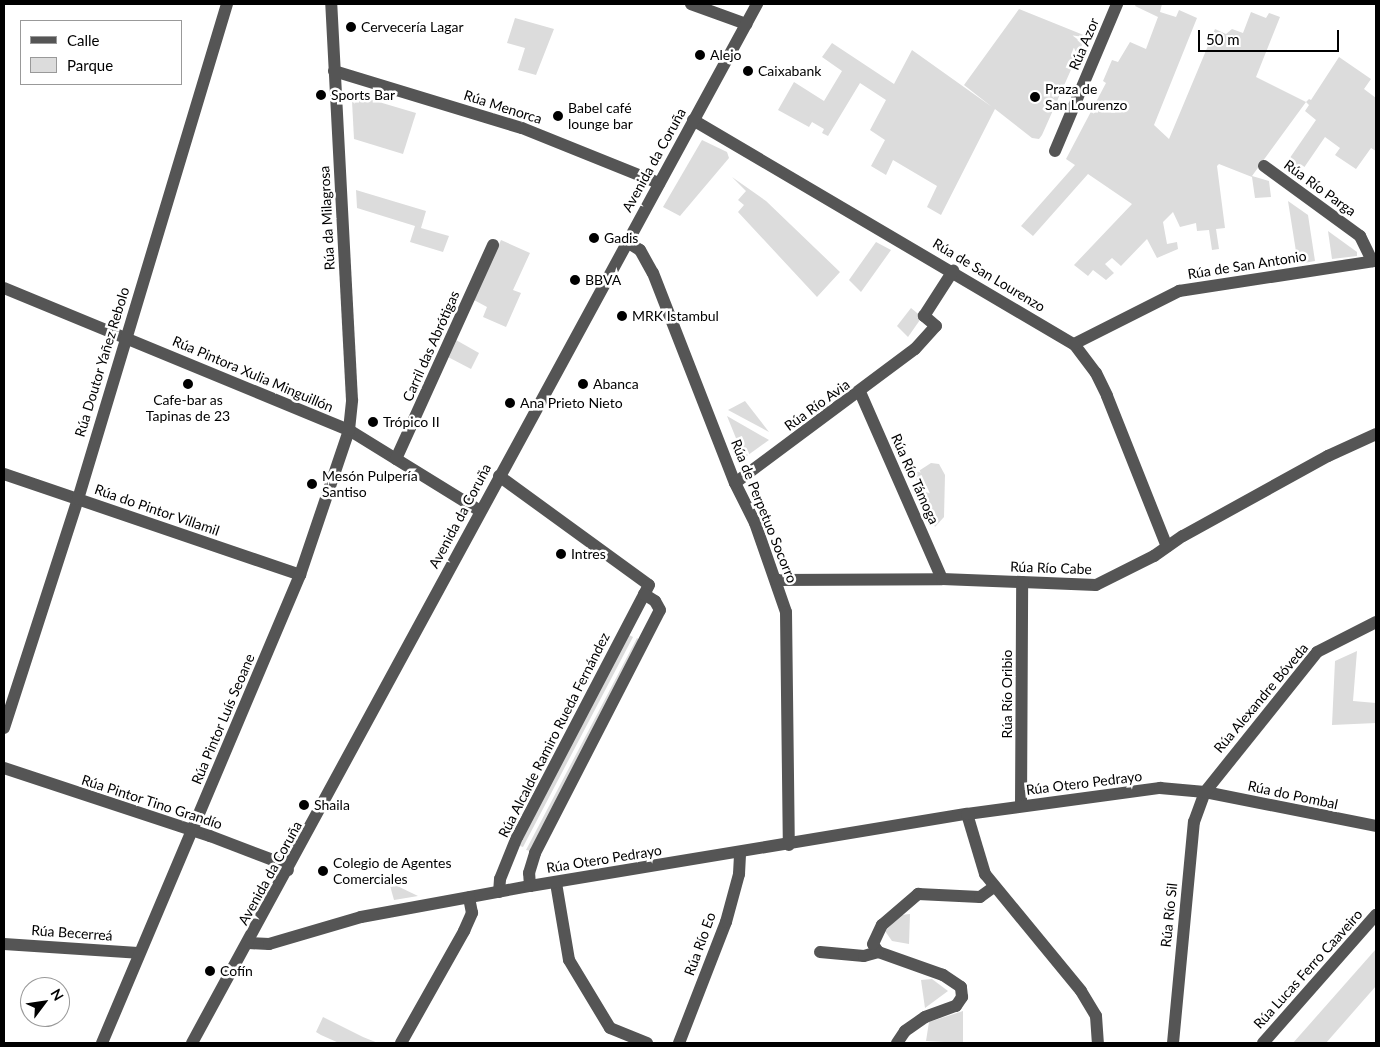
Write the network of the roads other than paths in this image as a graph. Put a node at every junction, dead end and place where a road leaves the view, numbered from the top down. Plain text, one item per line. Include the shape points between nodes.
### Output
1 (227, 4) edge
2 (332, 4) edge
3 (691, 4) edge
4 (757, 4) edge
5 (1117, 4) edge
6 (746, 24) junction
7 (334, 70) junction
8 (694, 120) junction
9 (1055, 151) dead end
10 (1264, 166) dead end
11 (659, 183) junction
12 (627, 242) junction
13 (493, 245) dead end
14 (1374, 261) edge
15 (952, 272) junction
16 (4, 288) edge
17 (125, 336) junction
18 (1074, 344) junction
19 (860, 392) junction
20 (349, 430) junction
21 (1376, 434) edge
22 (396, 459) junction
23 (4, 474) edge
24 (499, 476) junction
25 (735, 483) junction
26 (78, 500) junction
27 (480, 511) junction
28 (1167, 547) junction
29 (300, 575) junction
30 (942, 579) junction
31 (777, 580) junction
32 (1022, 582) junction
33 (644, 594) junction
34 (1376, 622) edge
35 (4, 728) edge
36 (4, 768) edge
37 (1205, 792) junction
38 (1021, 806) junction
39 (967, 814) junction
40 (1376, 826) edge
41 (192, 830) junction
42 (789, 844) junction
43 (740, 852) junction
44 (288, 870) junction
45 (556, 883) junction
46 (530, 886) junction
47 (994, 887) junction
48 (499, 892) junction
49 (469, 897) junction
50 (1376, 915) edge
51 (249, 943) junction
52 (4, 944) edge
53 (820, 952) dead end
54 (878, 952) junction
55 (138, 953) junction
56 (102, 1043) edge
57 (192, 1043) edge
58 (401, 1043) edge
59 (648, 1043) edge
60 (679, 1043) edge
61 (897, 1043) edge
62 (1098, 1043) edge
63 (1173, 1043) edge
64 (1262, 1043) edge

1 - 17 street, Rúa Doutor Yañez Rebolo
2 - 7 street, Rúa da Milagrosa
3 - 6 street
4 - 6 street, Avenida da Coruña
5 - 9 street, Rúa Azor
6 - 8 street, Avenida da Coruña
7 - 11 street, Rúa Menorca via 522,128
7 - 20 street, Rúa da Milagrosa via 352,400
8 - 11 street, Avenida da Coruña
8 - 15 street, Rúa de San Lourenzo
10 - 14 street, Rúa Río Parga via 1360,236
11 - 12 street, Avenida da Coruña
12 - 24 street, Avenida da Coruña
12 - 25 street, Rúa de Perpetuo Socorro via 640,250 654,273
13 - 22 street, Carril das Abrótigas
14 - 18 street, Rúa de San Antonio via 1179,291
15 - 18 street, Rúa de San Lourenzo
15 - 19 street, Rúa Río Avia via 924,316 936,326 915,349
16 - 17 street, Rúa Pintora Xulia Minguillón
17 - 20 street, Rúa Pintora Xulia Minguillón
17 - 26 street, Rúa Doutor Yañez Rebolo
18 - 28 street, Rúa de San Lourenzo via 1092,366 1107,396
19 - 25 street, Rúa Río Avia
19 - 30 street, Rúa Río Támoga
20 - 22 street, Rúa Pintora Xulia Minguillón
20 - 29 street, Rúa Pintor Luís Seoane
21 - 28 street, Rúa Río Cabe via 1328,456
22 - 27 street, Rúa Pintora Xulia Minguillón
23 - 26 street, Rúa do Pintor Villamil
24 - 27 street, Avenida da Coruña
24 - 33 street via 649,585
25 - 31 street, Rúa de Perpetuo Socorro
26 - 29 street, Rúa do Pintor Villamil
26 - 35 street, Rúa Doutor Yañez Rebolo
27 - 44 street, Avenida da Coruña
28 - 32 street, Rúa Río Cabe via 1096,585
29 - 41 street, Rúa Pintor Luís Seoane
30 - 31 street, Rúa Río Cabe
30 - 32 street, Rúa Río Cabe
31 - 42 street, Rúa de Perpetuo Socorro via 786,612
32 - 38 street, Rúa Río Oribio
33 - 46 street via 655,601 660,610 535,853 529,873
33 - 48 street, Rúa Alcalde Ramiro Rueda Fernández via 517,837 500,879
34 - 37 street, Rúa Alexandre Bóveda via 1317,652
36 - 41 street, Rúa Pintor Tino Grandío
37 - 38 street, Rúa Otero Pedrayo via 1160,788
37 - 40 street, Rúa do Pombal
37 - 63 street, Rúa Río Sil via 1194,822
38 - 39 street, Rúa Otero Pedrayo
39 - 42 street, Rúa Otero Pedrayo
39 - 47 street via 977,853
41 - 44 street, Rúa Pintor Tino Grandío via 273,860
41 - 55 street, Rúa Pintor Luís Seoane
42 - 43 street, Rúa Otero Pedrayo
43 - 45 street, Rúa Otero Pedrayo
43 - 60 street, Rúa Río Eo via 739,874 726,922
44 - 51 street, Avenida da Coruña
45 - 46 street, Rúa Otero Pedrayo
45 - 59 street via 569,960 610,1028
46 - 48 street, Rúa Otero Pedrayo
47 - 54 street via 980,898 918,894 882,925 873,944
47 - 62 street via 1016,907 1081,990 1096,1016
48 - 49 street, Rúa Otero Pedrayo
49 - 51 street, Rúa Otero Pedrayo via 362,917 269,944
49 - 58 street via 472,914
50 - 64 street, Rúa Lucas Ferro Caaveiro
51 - 57 street, Avenida da Coruña
52 - 55 street, Rúa Becerreá
53 - 54 street via 864,956
54 - 61 street via 943,975 961,987 962,997 956,1006 918,1022 897,1038
55 - 56 street, Rúa Pintor Luís Seoane

